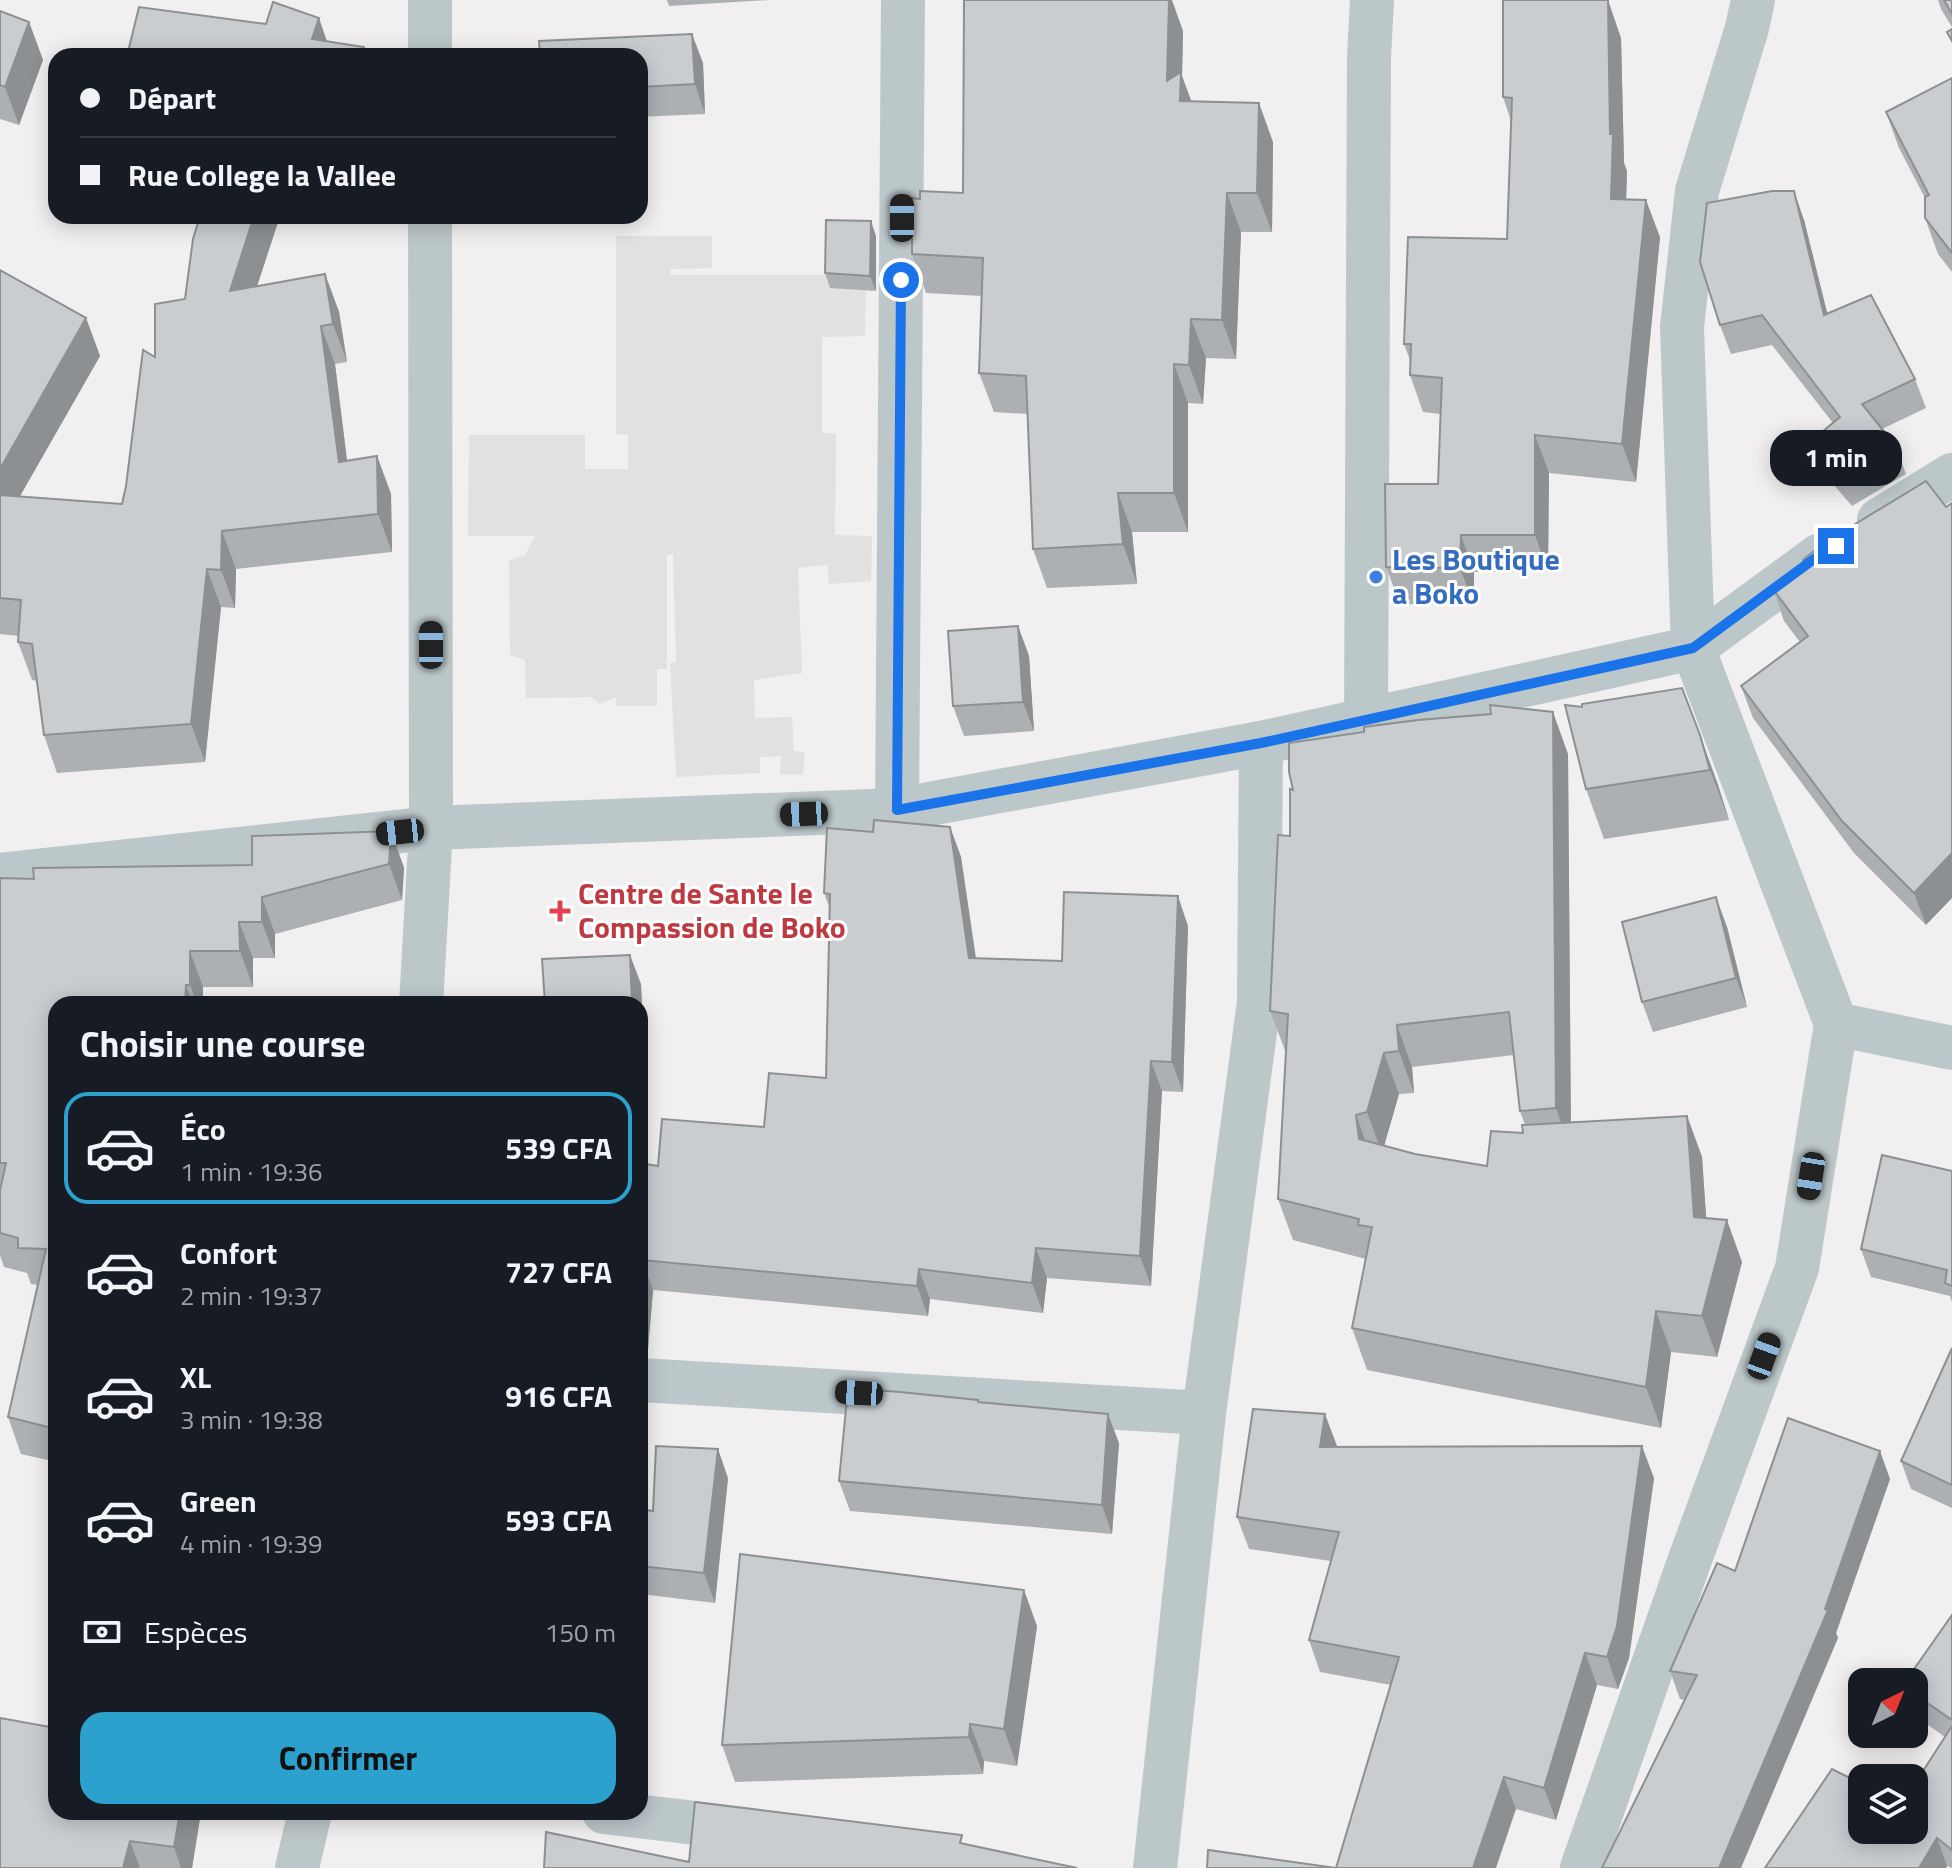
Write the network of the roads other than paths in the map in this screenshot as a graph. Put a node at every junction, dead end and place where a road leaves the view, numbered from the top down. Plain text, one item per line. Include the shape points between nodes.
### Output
1 (430, 0) edge
2 (903, 0) edge
3 (1372, 0) edge
4 (1753, 0) edge
5 (430, 48) edge
6 (430, 224) edge
7 (1952, 475) edge
8 (1693, 648) junction
9 (1366, 721) junction
10 (1261, 743) junction
11 (897, 810) junction
12 (431, 828) junction
13 (0, 875) edge
14 (421, 996) edge
15 (1836, 1024) junction
16 (1952, 1048) edge
17 (648, 1380) edge
18 (1204, 1413) junction
19 (648, 1817) edge
20 (308, 1820) edge
21 (793, 1835) edge
22 (297, 1868) edge
23 (1155, 1868) edge
24 (1582, 1868) edge

1 - 5 street
2 - 11 street
3 - 9 street
4 - 8 street via 1697,191 1682,327
6 - 12 street
7 - 8 street via 1814,559
8 - 9 street
8 - 15 street
9 - 10 street
10 - 11 street
10 - 18 street via 1259,1002
11 - 12 street
12 - 13 street
12 - 14 street
15 - 16 street
15 - 24 street via 1797,1268
17 - 18 street
18 - 23 street
19 - 21 street
20 - 22 street

